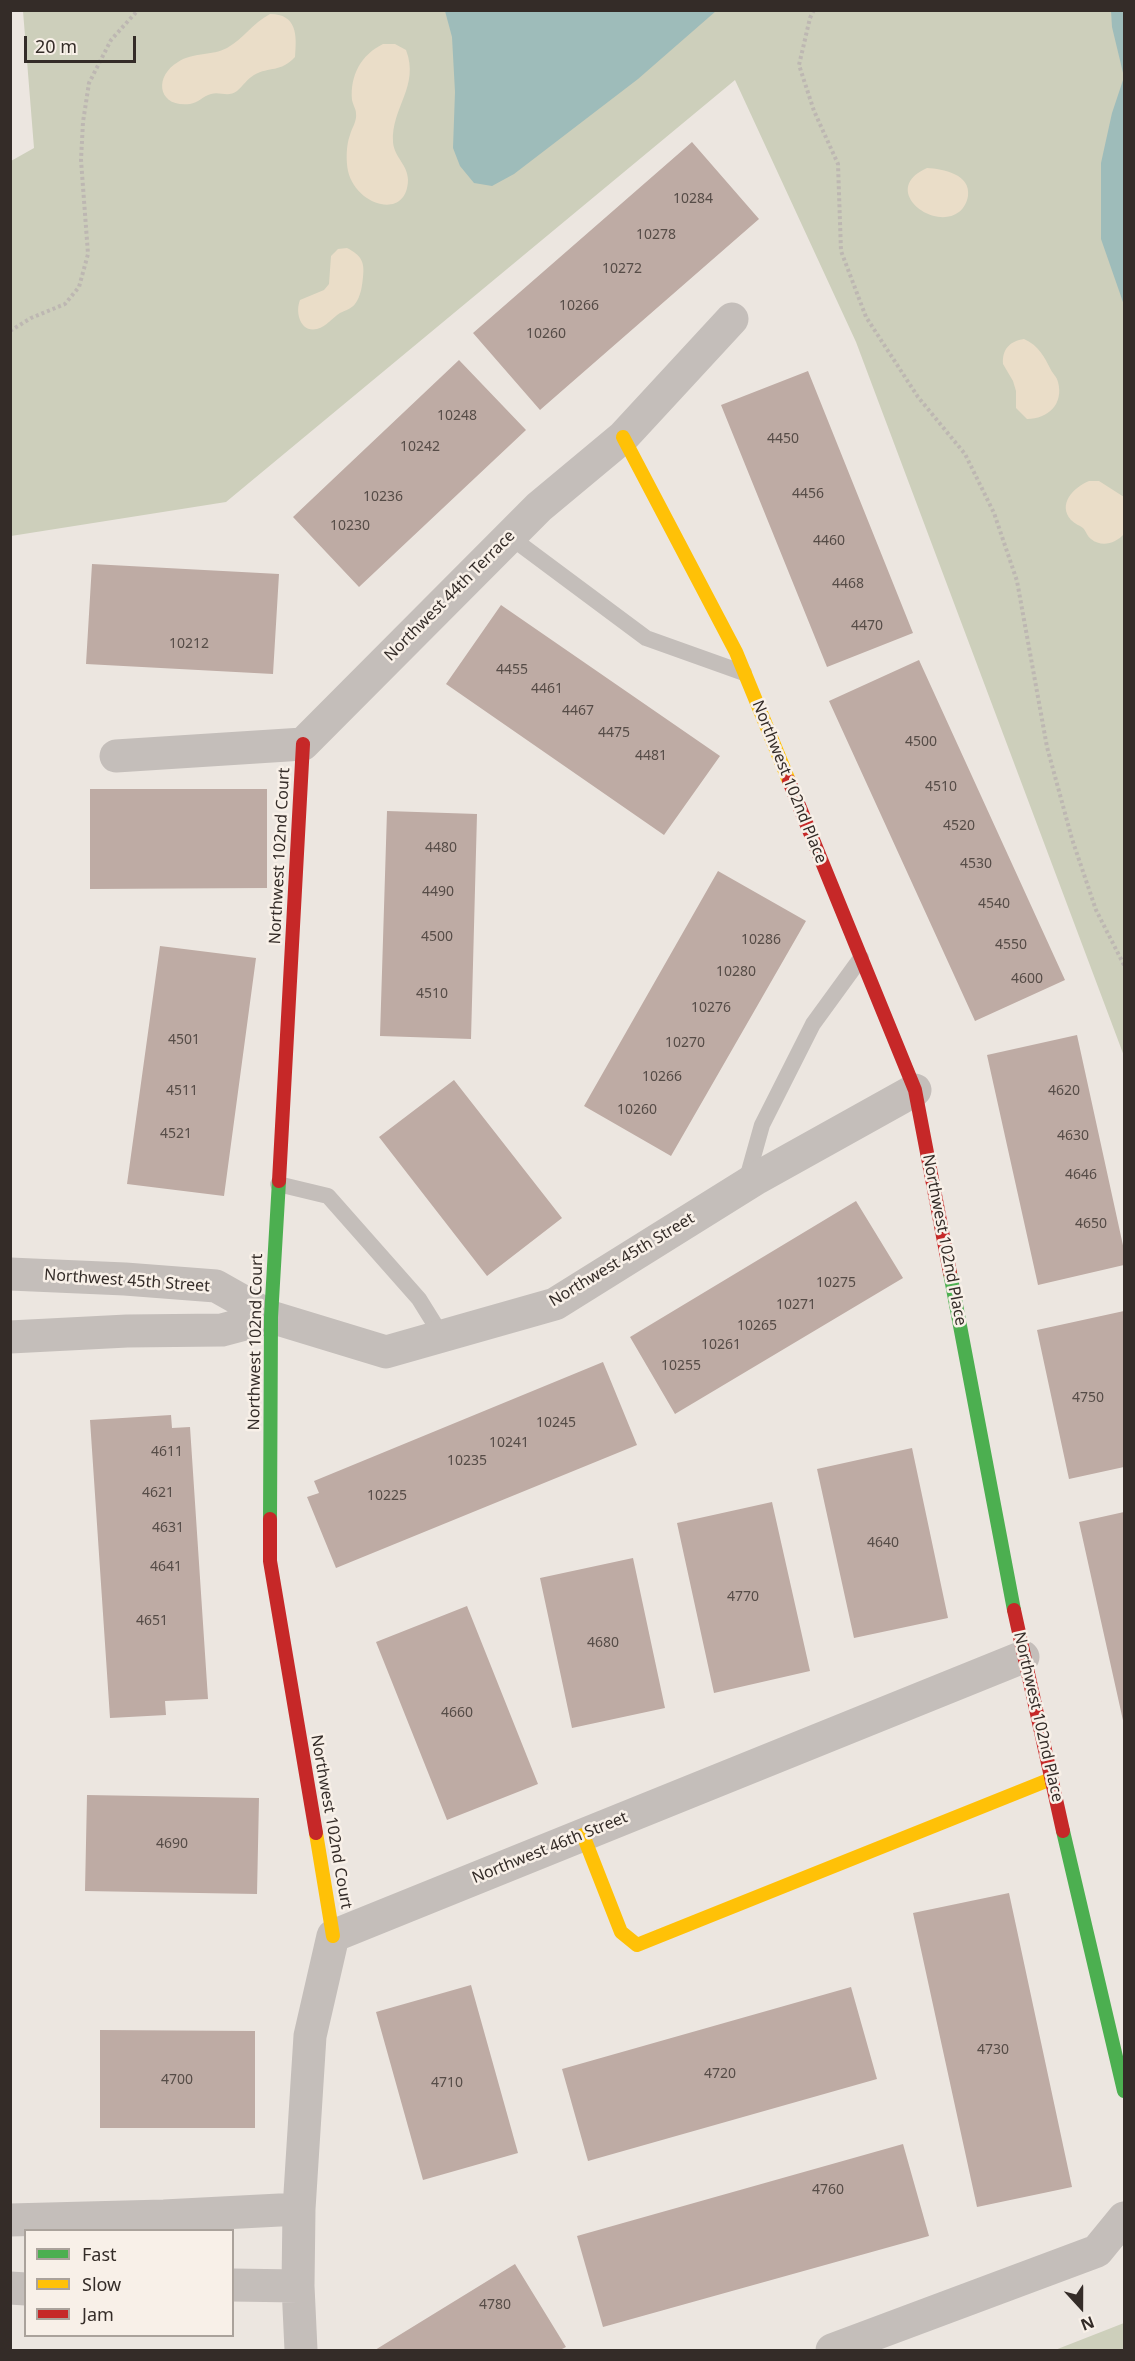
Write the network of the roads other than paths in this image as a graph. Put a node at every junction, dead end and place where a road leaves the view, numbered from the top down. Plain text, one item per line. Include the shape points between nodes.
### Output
1 (732, 319) dead end
2 (622, 437) junction
3 (509, 536) junction
4 (745, 674) junction
5 (303, 744) junction
6 (116, 756) dead end
7 (861, 958) junction
8 (915, 1090) junction
9 (278, 1184) junction
10 (745, 1186) junction
11 (10, 1274) edge
12 (271, 1317) junction
13 (442, 1336) junction
14 (10, 1337) edge
15 (1023, 1657) junction
16 (1052, 1779) junction
17 (583, 1835) junction
18 (333, 1936) junction
19 (1125, 2091) edge
20 (299, 2209) junction
21 (1125, 2218) edge
22 (10, 2220) edge
23 (234, 2285) edge
24 (298, 2286) junction
25 (301, 2350) edge
26 (832, 2350) edge

1 - 2 street, Northwest 44th Terrace
2 - 3 street, Northwest 44th Terrace
2 - 4 street, Northwest 102nd Place
3 - 4 lane via 646,638
3 - 5 street, Northwest 44th Terrace
4 - 7 street, Northwest 102nd Place
5 - 6 street
5 - 9 street, Northwest 102nd Court
7 - 8 street, Northwest 102nd Place
7 - 10 lane via 813,1024 762,1125
8 - 10 street, Northwest 45th Street
8 - 15 street, Northwest 102nd Place
9 - 12 street, Northwest 102nd Court
9 - 13 lane via 328,1196 419,1299
10 - 13 street, Northwest 45th Street via 555,1304
11 - 12 street, Northwest 45th Street via 216,1286
12 - 13 street, Northwest 45th Street via 386,1352
12 - 14 street via 222,1330
12 - 18 street, Northwest 102nd Court via 270,1561
15 - 16 street, Northwest 102nd Place
15 - 17 street, Northwest 46th Street
16 - 17 street via 638,1945 621,1932
16 - 19 street, Northwest 102nd Place
17 - 18 street, Northwest 46th Street
18 - 20 street via 310,2036
20 - 22 street
20 - 24 street
21 - 26 street via 1097,2250
23 - 24 street
24 - 25 street

